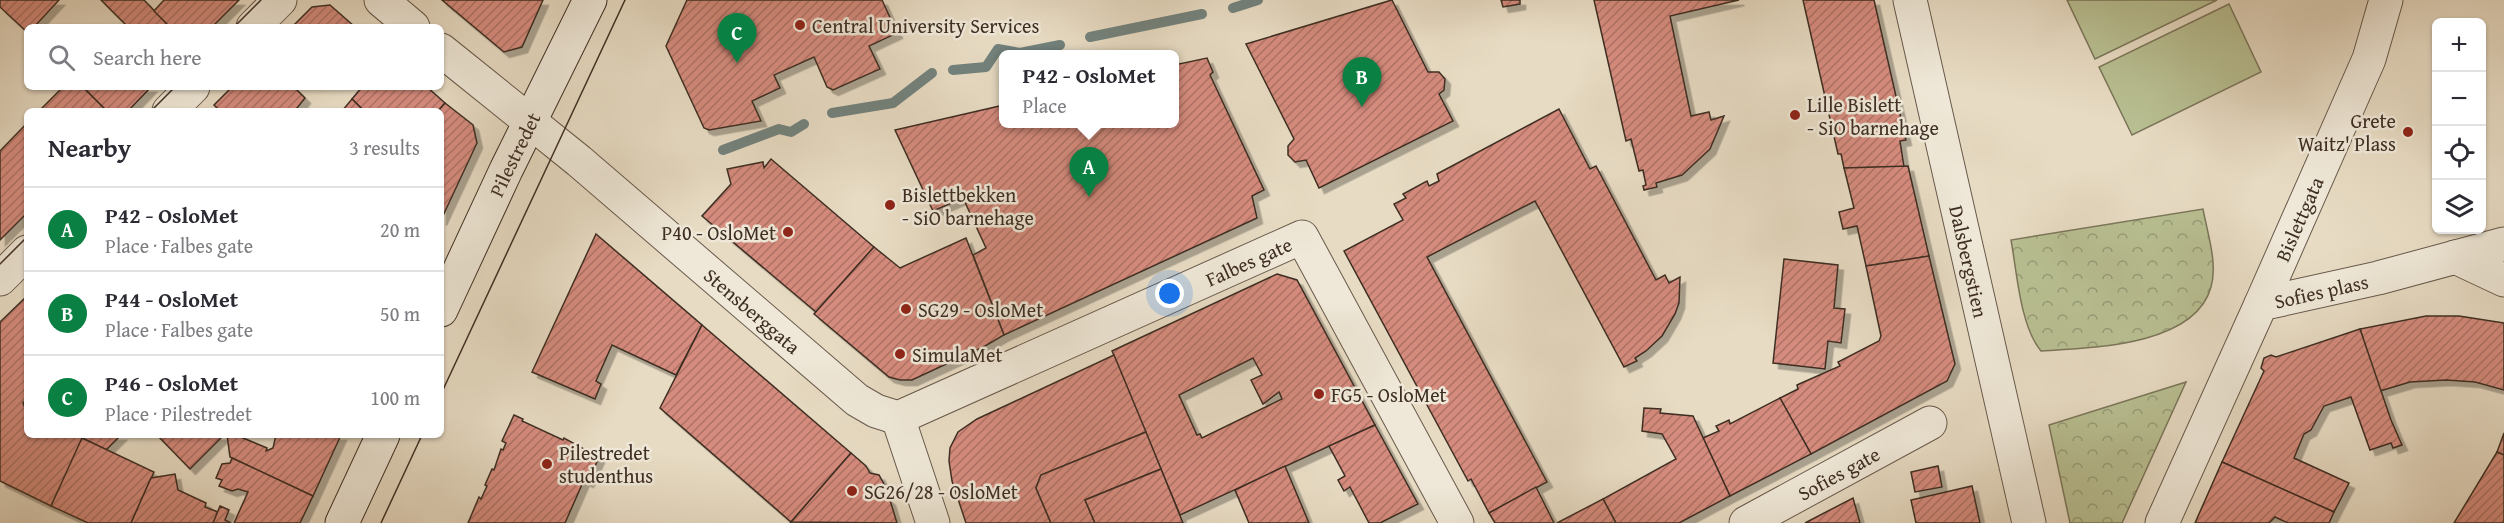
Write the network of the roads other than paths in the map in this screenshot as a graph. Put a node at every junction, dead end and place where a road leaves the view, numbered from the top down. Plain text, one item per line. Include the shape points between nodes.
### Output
1 (280, 0) edge
2 (381, 0) edge
3 (590, 0) edge
4 (1910, 0) edge
5 (2386, 0) edge
6 (256, 24) edge
7 (409, 24) edge
8 (444, 52) edge
9 (190, 90) edge
10 (172, 108) edge
11 (529, 122) junction
12 (2504, 244) edge
13 (24, 255) edge
14 (2455, 257) junction
15 (0, 279) edge
16 (2504, 280) edge
17 (444, 304) edge
18 (2260, 304) junction
19 (898, 418) junction
20 (1930, 423) dead end
21 (382, 438) edge
22 (342, 523) edge
23 (933, 523) edge
24 (1457, 523) edge
25 (1746, 523) edge
26 (2029, 523) edge
27 (2162, 523) edge

1 - 6 street
2 - 7 street
3 - 11 street, Pilestredet
4 - 26 street, Dalsbergstien
5 - 18 street, Bislettgata via 2368,59
8 - 11 street, Stensberggata
9 - 10 street
11 - 17 street, Pilestredet
11 - 19 street, Stensberggata via 579,160 857,400
12 - 14 street
13 - 15 street
14 - 16 street
14 - 18 street, Sofies plass
18 - 27 street, Sofies plass
19 - 23 street
19 - 24 street, Falbes gate via 1302,237
20 - 25 street, Sofies gate
21 - 22 street

